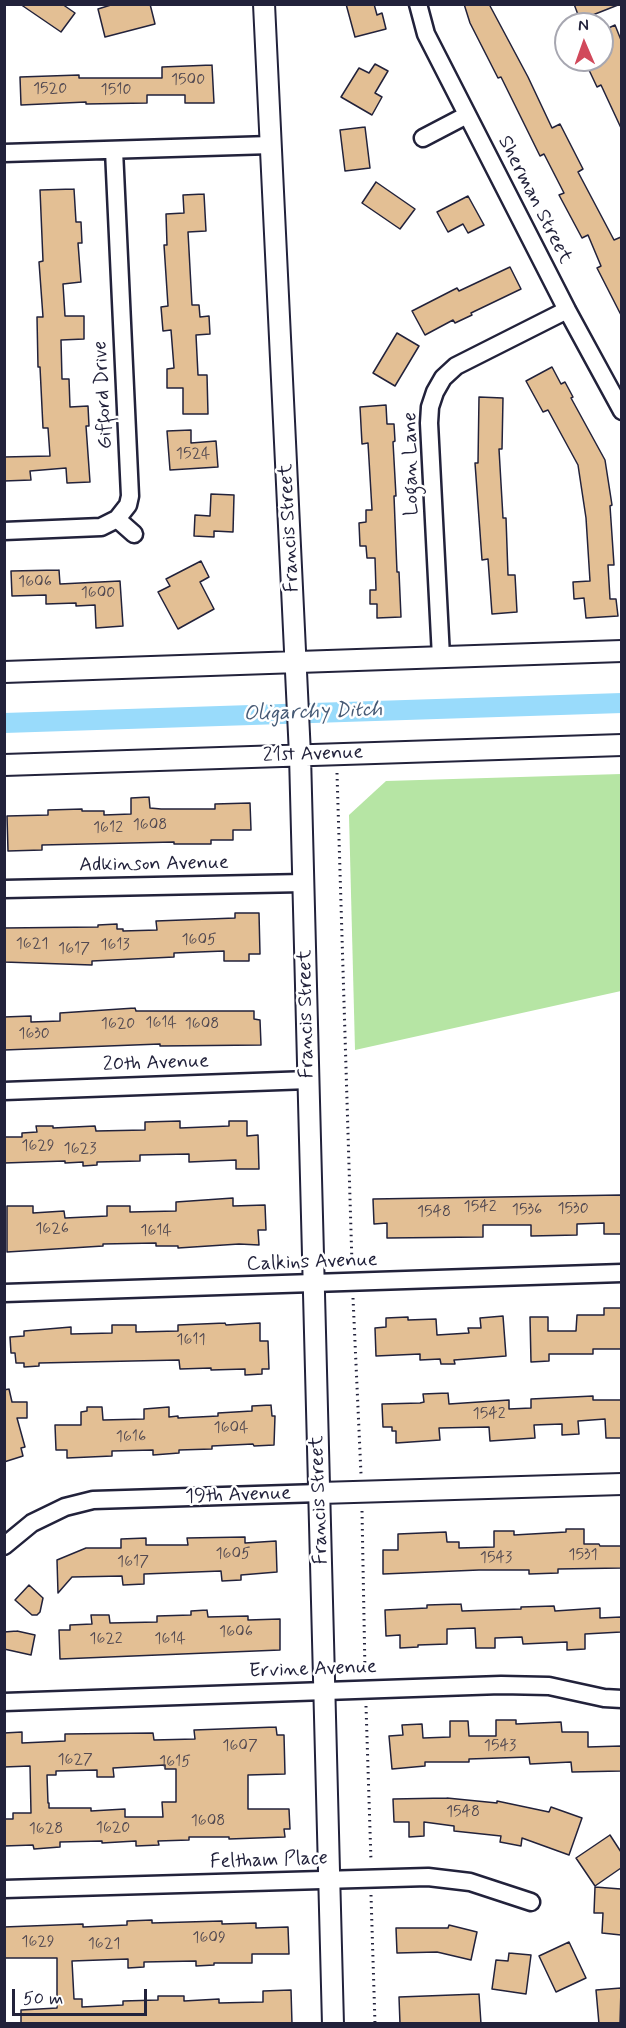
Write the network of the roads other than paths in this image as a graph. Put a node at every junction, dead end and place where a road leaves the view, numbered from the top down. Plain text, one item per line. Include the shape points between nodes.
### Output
1 (264, 4) edge
2 (418, 4) edge
3 (467, 115) junction
4 (423, 138) dead end
5 (271, 146) junction
6 (114, 150) junction
7 (4, 153) edge
8 (567, 310) junction
9 (621, 411) edge
10 (117, 519) junction
11 (4, 531) edge
12 (134, 534) dead end
13 (621, 651) edge
14 (441, 657) junction
15 (297, 662) junction
16 (4, 672) edge
17 (621, 745) edge
18 (300, 755) junction
19 (4, 765) edge
20 (304, 883) junction
21 (4, 889) edge
22 (309, 1080) junction
23 (4, 1091) edge
24 (621, 1273) edge
25 (314, 1284) junction
26 (4, 1293) edge
27 (621, 1484) edge
28 (320, 1493) junction
29 (6, 1540) edge
30 (325, 1690) junction
31 (621, 1699) edge
32 (4, 1702) edge
33 (330, 1879) junction
34 (4, 1889) edge
35 (531, 1902) dead end
36 (333, 2024) edge

1 - 5 street, Francis Street
2 - 3 street, Sherman Street via 426,34
3 - 4 street
3 - 8 street, Sherman Street
5 - 6 street
5 - 15 street, Francis Street
6 - 7 street
6 - 10 street, Gifford Drive via 130,496
8 - 9 street, Sherman Street
8 - 14 street, Logan Lane via 456,366 435,392 429,423
10 - 11 street via 101,527
10 - 12 street
13 - 14 street
14 - 15 street
15 - 16 street
15 - 18 street, Francis Street
17 - 18 street, 21st Avenue
18 - 19 street, 21st Avenue
18 - 20 street, Francis Street
20 - 21 street, Adkinson Avenue
20 - 22 street, Francis Street
22 - 23 street, 20th Avenue
22 - 25 street, Francis Street
24 - 25 street, Calkins Avenue
25 - 26 street, Calkins Avenue
25 - 28 street, Francis Street
27 - 28 street, 19th Avenue
28 - 29 street, 19th Avenue via 93,1500 65,1507
28 - 30 street, Francis Street
30 - 31 street, Ervine Avenue via 549,1686
30 - 32 street, Ervine Avenue
30 - 33 street, Francis Street
33 - 34 street, Feltham Place
33 - 35 street, Feltham Place via 428,1877 470,1882
33 - 36 street, Francis Street

